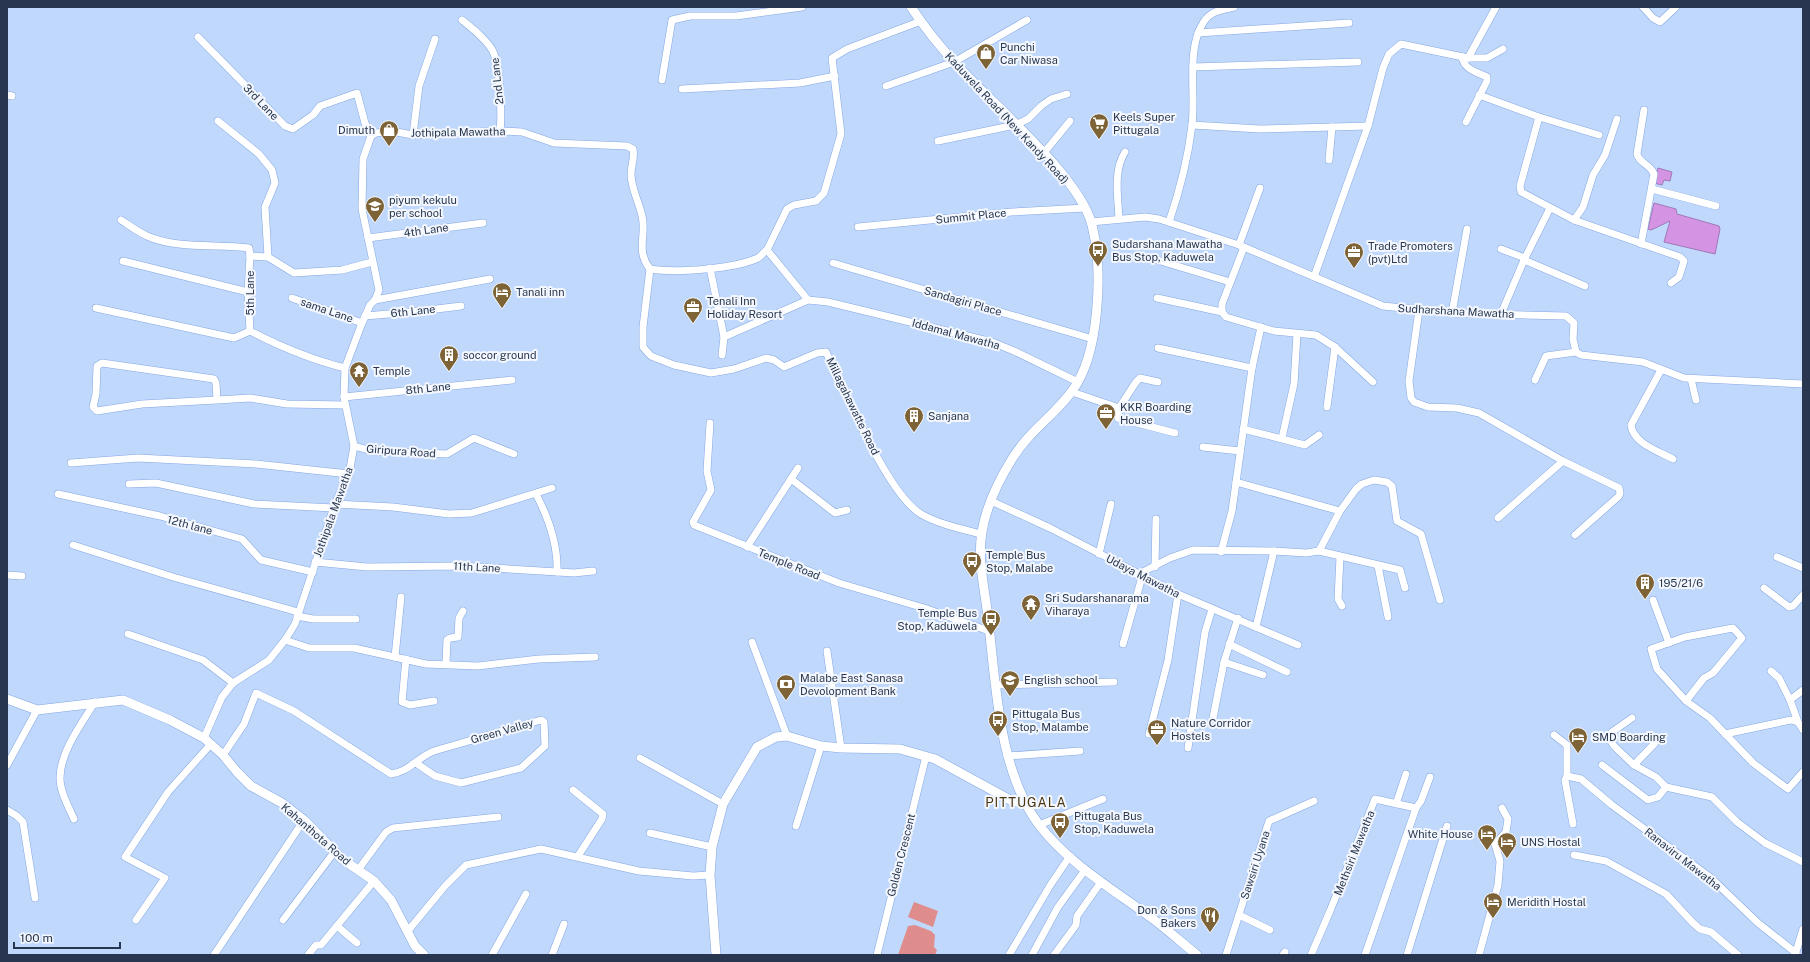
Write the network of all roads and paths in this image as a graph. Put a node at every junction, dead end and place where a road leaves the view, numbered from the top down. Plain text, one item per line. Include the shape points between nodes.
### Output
1 (802, 7) edge
2 (911, 7) edge
3 (1234, 7) edge
4 (1496, 7) edge
5 (1643, 7) edge
6 (1676, 7) edge
7 (462, 20) dead end
8 (1027, 20) dead end
9 (921, 21) junction
10 (1349, 23) dead end
11 (1198, 34) junction
12 (198, 37) dead end
13 (435, 39) dead end
14 (1503, 49) dead end
15 (1465, 58) junction
16 (954, 62) junction
17 (1358, 62) dead end
18 (1193, 67) junction
19 (835, 76) junction
20 (662, 80) dead end
21 (886, 86) dead end
22 (682, 89) dead end
23 (1067, 94) dead end
24 (1479, 95) junction
25 (1644, 110) dead end
26 (1539, 117) junction
27 (1617, 119) dead end
28 (218, 121) dead end
29 (1070, 122) dead end
30 (1466, 122) dead end
31 (1015, 124) junction
32 (1192, 125) junction
33 (1368, 126) junction
34 (1332, 127) junction
35 (500, 131) junction
36 (413, 135) junction
37 (1599, 135) dead end
38 (371, 136) junction
39 (938, 141) dead end
40 (1125, 152) dead end
41 (1043, 154) junction
42 (1329, 160) dead end
43 (1260, 188) dead end
44 (1652, 189) junction
45 (1716, 206) dead end
46 (1085, 208) junction
47 (1550, 208) junction
48 (1119, 219) junction
49 (120, 220) dead end
50 (1574, 220) junction
51 (483, 222) dead end
52 (1091, 222) junction
53 (1169, 222) junction
54 (858, 228) dead end
55 (1467, 229) dead end
56 (368, 238) junction
57 (1641, 244) junction
58 (1242, 246) junction
59 (1501, 249) dead end
60 (767, 250) junction
61 (250, 256) junction
62 (268, 257) junction
63 (1154, 259) dead end
64 (1524, 259) junction
65 (123, 261) dead end
66 (372, 262) junction
67 (833, 263) dead end
68 (710, 268) junction
69 (650, 269) junction
70 (1314, 277) junction
71 (490, 279) dead end
72 (1230, 282) junction
73 (1671, 283) dead end
74 (1585, 286) dead end
75 (248, 292) junction
76 (292, 298) dead end
77 (1157, 298) dead end
78 (376, 300) junction
79 (808, 300) junction
80 (461, 306) dead end
81 (96, 308) dead end
82 (1419, 310) junction
83 (1222, 312) junction
84 (1452, 313) junction
85 (1501, 314) junction
86 (363, 319) junction
87 (1261, 327) junction
88 (250, 331) junction
89 (1297, 334) junction
90 (724, 337) junction
91 (1093, 339) junction
92 (1335, 347) junction
93 (1158, 348) dead end
94 (1576, 352) junction
95 (722, 355) dead end
96 (345, 368) junction
97 (1252, 368) junction
98 (1662, 370) junction
99 (1691, 379) junction
100 (512, 380) dead end
101 (1535, 380) dead end
102 (1078, 382) junction
103 (1158, 382) dead end
104 (1373, 382) dead end
105 (1803, 384) edge
106 (1072, 392) junction
107 (217, 400) junction
108 (1696, 400) dead end
109 (344, 401) junction
110 (1327, 407) dead end
111 (1119, 408) junction
112 (710, 423) dead end
113 (1244, 429) junction
114 (1175, 433) dead end
115 (1319, 436) dead end
116 (1282, 438) junction
117 (354, 446) junction
118 (1203, 447) dead end
119 (1240, 451) junction
120 (514, 454) dead end
121 (1673, 459) dead end
122 (1563, 461) junction
123 (70, 463) dead end
124 (798, 468) dead end
125 (349, 474) junction
126 (791, 479) junction
127 (1236, 482) junction
128 (129, 484) dead end
129 (552, 488) dead end
130 (58, 494) dead end
131 (536, 494) junction
132 (991, 501) junction
133 (1111, 504) dead end
134 (335, 506) junction
135 (847, 510) dead end
136 (1340, 511) junction
137 (1498, 518) dead end
138 (1156, 519) dead end
139 (981, 534) junction
140 (1575, 535) dead end
141 (73, 544) dead end
142 (747, 547) junction
143 (1274, 551) junction
144 (1318, 551) junction
145 (1221, 552) junction
146 (1099, 554) junction
147 (1340, 557) junction
148 (1777, 557) dead end
149 (316, 562) junction
150 (1378, 566) junction
151 (1154, 567) junction
152 (1803, 568) edge
153 (593, 571) dead end
154 (312, 572) junction
155 (557, 572) junction
156 (7, 575) edge
157 (22, 576) dead end
158 (1140, 576) junction
159 (1405, 588) dead end
160 (1764, 588) dead end
161 (1178, 594) junction
162 (1803, 595) edge
163 (401, 597) dead end
164 (1440, 600) dead end
165 (1654, 600) dead end
166 (1342, 606) dead end
167 (1212, 609) junction
168 (463, 611) dead end
169 (298, 614) junction
170 (1388, 617) dead end
171 (1238, 618) junction
172 (356, 619) dead end
173 (1256, 627) junction
174 (989, 631) junction
175 (128, 634) dead end
176 (286, 640) junction
177 (752, 642) dead end
178 (1669, 643) junction
179 (1122, 644) dead end
180 (1229, 644) junction
181 (1298, 645) dead end
182 (827, 651) dead end
183 (395, 657) junction
184 (595, 657) dead end
185 (406, 659) junction
186 (1224, 662) junction
187 (446, 664) junction
188 (1771, 671) dead end
189 (1287, 672) dead end
190 (1263, 675) dead end
191 (1114, 682) dead end
192 (233, 683) junction
193 (996, 685) junction
194 (1803, 690) edge
195 (7, 700) edge
196 (1790, 700) junction
197 (434, 701) dead end
198 (1686, 701) junction
199 (94, 702) junction
200 (38, 710) junction
201 (1213, 718) dead end
202 (1632, 718) dead end
203 (1798, 722) junction
204 (1803, 730) edge
205 (1149, 734) dead end
206 (1725, 734) junction
207 (1554, 735) dead end
208 (787, 736) junction
209 (204, 738) junction
210 (1654, 743) dead end
211 (211, 744) junction
212 (821, 746) junction
213 (841, 748) junction
214 (1188, 748) dead end
215 (1080, 751) dead end
216 (223, 755) junction
217 (926, 756) junction
218 (1007, 756) junction
219 (640, 758) dead end
220 (416, 763) junction
221 (7, 765) edge
222 (1602, 765) dead end
223 (1634, 765) junction
224 (1803, 772) edge
225 (1406, 774) dead end
226 (1567, 776) junction
227 (1430, 777) dead end
228 (1666, 787) junction
229 (573, 790) dead end
230 (1103, 799) dead end
231 (1314, 801) dead end
232 (723, 804) junction
233 (1025, 804) junction
234 (1396, 804) junction
235 (1416, 808) junction
236 (1502, 808) dead end
237 (7, 810) edge
238 (74, 818) dead end
239 (498, 818) dead end
240 (304, 820) junction
241 (1573, 824) dead end
242 (1039, 825) junction
243 (796, 826) dead end
244 (1447, 826) dead end
245 (650, 833) dead end
246 (712, 847) junction
247 (335, 851) junction
248 (1574, 855) dead end
249 (578, 856) junction
250 (1070, 856) junction
251 (1803, 862) edge
252 (358, 870) junction
253 (1085, 870) junction
254 (710, 875) junction
255 (374, 881) junction
256 (1101, 882) junction
257 (526, 894) dead end
258 (36, 898) dead end
259 (1239, 915) junction
260 (136, 920) dead end
261 (283, 920) dead end
262 (564, 924) dead end
263 (336, 926) junction
264 (1270, 930) dead end
265 (407, 932) junction
266 (1802, 934) edge
267 (358, 943) dead end
268 (1192, 954) edge
269 (1795, 954) edge
270 (214, 955) edge
271 (308, 955) edge
272 (424, 955) edge
273 (492, 955) edge
274 (552, 955) edge
275 (716, 955) edge
276 (876, 955) edge
277 (1008, 955) edge
278 (1032, 955) edge
279 (1054, 955) edge
280 (1226, 955) edge
281 (1311, 955) edge
282 (1365, 955) edge
283 (1407, 955) edge
284 (1480, 955) edge
285 (1738, 955) edge

1 - 20 street via 736,16 690,16 672,20
2 - 9 main road, Kaduwela Road (New Kandy Road)
3 - 11 street via 1214,11 1202,23
4 - 15 street
5 - 6 street via 1660,22
7 - 35 street, 2nd Lane via 494,53 500,90
8 - 16 street
9 - 16 main road, Kaduwela Road (New Kandy Road)
9 - 19 street via 847,49 832,58
10 - 11 street
11 - 18 street
12 - 38 street, 3rd Lane via 285,126 293,129 313,115 320,106 357,93
13 - 36 street via 419,86
14 - 15 street via 1487,58
15 - 24 street via 1463,62 1469,69 1487,77
15 - 33 street via 1401,44 1393,49 1383,68
16 - 21 street
16 - 31 main road, Kaduwela Road (New Kandy Road)
17 - 18 street
18 - 32 street
19 - 22 street via 800,83
19 - 60 street via 841,134 824,193 816,201 787,209
23 - 31 street via 1051,99 1028,119
24 - 26 street
24 - 30 street
25 - 44 street via 1637,154 1638,158 1652,168
26 - 37 street
26 - 47 street via 1520,186 1521,192
27 - 50 street via 1605,155 1593,175 1583,208
28 - 62 street via 259,154 272,170 275,183 265,207
29 - 41 street
31 - 39 street
31 - 41 main road, Kaduwela Road (New Kandy Road)
32 - 34 street via 1260,129
32 - 53 street via 1181,186
33 - 34 street
33 - 70 street
34 - 42 street
35 - 36 street, Jothipala Mawatha
35 - 69 street, Jothipala Mawatha via 522,132 554,142 627,146 633,149 631,173 642,218 642,253
36 - 38 street, Jothipala Mawatha via 391,131
38 - 56 street, Jothipala Mawatha via 363,159 362,209
40 - 48 street via 1119,161 1118,169
41 - 46 main road, Kaduwela Road (New Kandy Road) via 1068,182
43 - 58 street
44 - 45 street
44 - 57 street
46 - 52 main road, Kaduwela Road (New Kandy Road)
46 - 54 street, Summit Place via 1012,212
47 - 50 street
47 - 64 street
48 - 52 street, Sudharshana Mawatha
48 - 53 street, Sudharshana Mawatha via 1145,217
49 - 61 street via 148,236 162,240 248,248
50 - 57 street
51 - 56 street, 4th Lane
52 - 91 main road, Kaduwela Road (New Kandy Road) via 1097,260 1098,300
53 - 58 street, Sudharshana Mawatha
55 - 84 street
56 - 66 street, Jothipala Mawatha
57 - 73 street via 1680,257 1684,261 1679,277
58 - 70 street, Sudharshana Mawatha
58 - 72 street
59 - 64 street
60 - 68 street via 758,257
60 - 79 street
61 - 62 street, 5th Lane
61 - 75 street, 5th Lane
62 - 66 street, 5th Lane via 294,273 342,270
63 - 72 street
64 - 74 street
64 - 85 street
65 - 75 street
66 - 78 street, Jothipala Mawatha via 378,279 379,290
67 - 91 street, Sandagiri Place
68 - 69 street via 662,271
68 - 90 street
69 - 139 street, Millagahawatte Road via 643,347 651,356 674,365 711,373 734,369 766,358 784,367 817,353 826,352 886,473 910,505 921,514
70 - 82 street, Sudharshana Mawatha via 1383,306
71 - 78 street
72 - 83 street via 1222,304
75 - 88 street, 5th Lane
76 - 86 street, sama Lane
77 - 83 street
78 - 86 street, Jothipala Mawatha via 370,304
79 - 90 street
79 - 102 street, Iddamal Mawatha via 828,302 992,342
80 - 86 street, 6th Lane
81 - 88 street via 234,338
82 - 84 street, Sudharshana Mawatha
82 - 122 street via 1409,381 1414,402 1428,407 1457,408 1479,414
83 - 87 street via 1226,317
84 - 85 street, Sudharshana Mawatha
85 - 94 street, Sudharshana Mawatha via 1566,316 1574,324 1573,339
86 - 96 street, Jothipala Mawatha
87 - 89 street via 1274,332
87 - 97 street
88 - 96 street, 5th Lane via 280,347
89 - 92 street via 1316,335
89 - 116 street via 1294,384
90 - 95 street
91 - 102 main road, Kaduwela Road (New Kandy Road)
92 - 104 street
92 - 110 street
93 - 97 street
94 - 98 street via 1581,355 1643,362
94 - 101 street via 1546,356
96 - 109 street, Jothipala Mawatha
97 - 113 street
98 - 99 street
98 - 121 street via 1631,425 1635,437
99 - 105 street
99 - 108 street
100 - 109 street, 8th Lane
102 - 106 main road, Kaduwela Road (New Kandy Road)
103 - 111 street via 1140,378
106 - 111 street
106 - 132 main road, Kaduwela Road (New Kandy Road) via 1029,435 1011,460
107 - 107 street, 8th Lane via 142,404 97,411 94,407 97,366 102,363 214,379
107 - 109 street, 8th Lane via 250,398 287,404
109 - 117 street, Jothipala Mawatha
111 - 114 street via 1118,418
112 - 142 street, Temple Road via 707,471 711,490 693,522 694,525
113 - 116 street
113 - 119 street
115 - 116 street via 1305,444
117 - 120 street, Giripura Road via 372,451 447,454 474,438
117 - 125 street, Jothipala Mawatha
118 - 119 street
119 - 127 street
122 - 137 street
122 - 140 street via 1619,488 1620,493
123 - 125 street via 138,458 256,464
124 - 126 street
125 - 134 street, Jothipala Mawatha
126 - 135 street via 835,513
126 - 142 street
127 - 136 street
127 - 145 street via 1232,511
128 - 134 street via 156,484 254,504
129 - 131 street
130 - 154 street, 12th lane via 160,516 242,539 261,560
131 - 134 street via 472,513 449,514 392,507
131 - 155 street via 556,552
132 - 139 main road, Kaduwela Road (New Kandy Road)
132 - 146 street, Udaya Mawatha
133 - 146 street
134 - 149 street, Jothipala Mawatha
136 - 144 street
136 - 164 street via 1362,484 1374,480 1387,482 1392,486 1397,521 1421,534
138 - 151 street
139 - 174 main road, Kaduwela Road (New Kandy Road) via 982,576
141 - 169 street
142 - 174 street, Temple Road via 839,583 924,608
143 - 144 street
143 - 145 street
143 - 173 street
144 - 147 street
145 - 151 street via 1193,550
146 - 158 street, Udaya Mawatha
147 - 150 street
147 - 166 street via 1338,598
148 - 152 street
149 - 154 street, Jothipala Mawatha
149 - 155 street, 11th Lane via 367,567 461,566
150 - 159 street via 1400,570
150 - 170 street
151 - 158 street
153 - 155 street, 11th Lane
154 - 169 street, Jothipala Mawatha
156 - 157 street
158 - 161 street, Udaya Mawatha
158 - 179 street
160 - 162 street via 1789,607
161 - 167 street, Udaya Mawatha
161 - 205 street via 1168,660
163 - 183 street
165 - 178 street
167 - 171 street, Udaya Mawatha
167 - 214 street via 1205,632
168 - 187 street via 459,618 458,637 447,640
169 - 172 street via 313,620
169 - 176 street, Jothipala Mawatha
171 - 173 street, Udaya Mawatha
171 - 180 street
173 - 181 street, Udaya Mawatha
174 - 193 main road, Kaduwela Road (New Kandy Road)
175 - 192 street via 203,660
176 - 183 street via 309,648 354,648
176 - 192 street, Jothipala Mawatha via 269,660
177 - 208 street
178 - 198 street via 1651,649 1653,656 1657,669
178 - 198 street via 1685,637 1733,628 1742,638
180 - 186 street
180 - 189 street
182 - 213 street
183 - 185 street
184 - 187 street via 539,659 478,666
185 - 187 street via 426,664
185 - 197 street via 402,702 410,705
186 - 190 street
186 - 201 street
188 - 196 street via 1779,678
191 - 193 street
192 - 209 street, Jothipala Mawatha via 222,697
193 - 218 main road, Kaduwela Road (New Kandy Road)
194 - 196 street
195 - 200 main road, Kahanthota Road
196 - 203 street
198 - 206 street via 1710,718
199 - 200 main road, Kahanthota Road
199 - 209 main road, Kahanthota Road via 123,700
199 - 238 street via 74,735 60,778 64,797
200 - 221 street
202 - 223 street via 1612,732 1609,738
203 - 204 street
203 - 206 street via 1791,720
206 - 224 street via 1753,763 1788,789
207 - 226 street via 1566,745
208 - 212 main road
208 - 232 main road via 776,737 757,748
209 - 211 main road, Kahanthota Road
210 - 223 street
211 - 216 main road, Kahanthota Road
211 - 260 street via 168,792 125,857 165,878
212 - 213 main road
212 - 243 street
213 - 217 main road via 900,749
215 - 218 street
216 - 220 street, Green Valley via 244,724 256,693 294,711 391,774
216 - 240 main road, Kahanthota Road via 251,786 282,803
217 - 233 main road via 1012,801
217 - 276 street, Golden Crescent
218 - 233 main road, Kaduwela Road (New Kandy Road)
219 - 232 street
220 - 220 street, Green Valley via 435,776 461,783 521,768 545,746 544,722 540,720 453,745 426,754
222 - 228 street via 1648,800 1658,797
223 - 228 street via 1656,777
225 - 234 street
226 - 241 street via 1566,791
226 - 269 street, Ranaviru Mawatha via 1581,779 1711,878 1758,924
227 - 235 street
228 - 251 street via 1712,797 1765,843
229 - 249 street via 603,814
230 - 242 street
231 - 259 street, Sawsiri Uyana via 1269,821
232 - 246 main road
233 - 242 main road, Kaduwela Road (New Kandy Road)
234 - 235 street, Methsiri Mawatha
234 - 281 street, Methsiri Mawatha via 1375,799
235 - 282 street
236 - 284 street via 1508,819 1506,832 1495,844 1500,861 1498,885
237 - 258 street via 23,822
239 - 252 street via 393,828 386,832
240 - 247 main road, Kahanthota Road
240 - 270 street
242 - 250 main road, Kaduwela Road (New Kandy Road)
244 - 283 street
245 - 246 street
246 - 254 main road
247 - 252 main road, Kahanthota Road
247 - 261 street
248 - 285 street via 1606,862 1666,894 1700,929 1711,932
249 - 254 street via 639,871
249 - 265 street via 541,849 466,865
250 - 253 main road, Kaduwela Road (New Kandy Road)
250 - 277 street
252 - 255 main road, Kahanthota Road
253 - 256 main road, Kaduwela Road (New Kandy Road)
253 - 278 street via 1058,907
254 - 275 main road
255 - 263 street
255 - 265 main road, Kahanthota Road via 391,900
256 - 268 main road, Kaduwela Road (New Kandy Road) via 1155,921
256 - 279 street via 1077,916 1076,925
257 - 273 street
259 - 264 street
259 - 280 street, Sawsiri Uyana
262 - 274 street
263 - 267 street
263 - 271 street via 321,945 316,945
265 - 272 main road, Kahanthota Road
266 - 269 street

